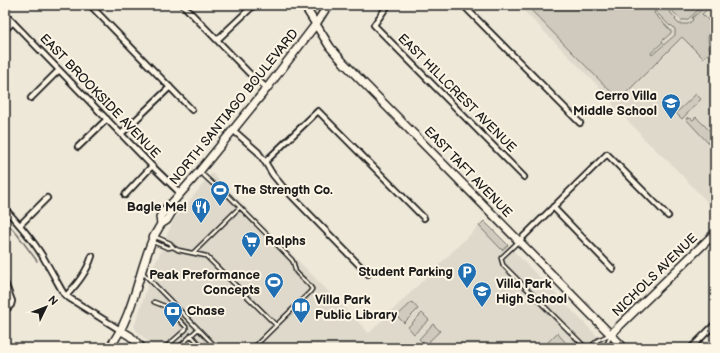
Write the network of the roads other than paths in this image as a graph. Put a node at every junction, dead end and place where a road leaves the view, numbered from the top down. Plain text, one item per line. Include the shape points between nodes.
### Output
1 (90, 5) edge
2 (183, 5) edge
3 (254, 5) edge
4 (304, 5) edge
5 (328, 5) edge
6 (388, 5) edge
7 (463, 5) edge
8 (5, 14) edge
9 (13, 22) junction
10 (316, 24) junction
11 (5, 30) edge
12 (217, 40) junction
13 (60, 70) junction
14 (170, 87) junction
15 (266, 88) junction
16 (31, 98) dead end
17 (192, 110) dead end
18 (106, 119) junction
19 (580, 124) dead end
20 (233, 130) junction
21 (121, 134) junction
22 (78, 147) dead end
23 (266, 162) junction
24 (152, 166) junction
25 (199, 172) junction
26 (524, 177) dead end
27 (180, 193) junction
28 (125, 195) dead end
29 (47, 198) dead end
30 (240, 207) junction
31 (553, 207) junction
32 (5, 209) edge
33 (668, 216) dead end
34 (424, 218) dead end
35 (20, 225) junction
36 (715, 233) edge
37 (153, 238) junction
38 (519, 241) junction
39 (173, 247) junction
40 (192, 253) junction
41 (92, 256) dead end
42 (614, 269) dead end
43 (142, 271) junction
44 (368, 274) dead end
45 (5, 282) edge
46 (66, 296) junction
47 (154, 302) dead end
48 (5, 311) edge
49 (715, 324) edge
50 (276, 325) junction
51 (198, 328) junction
52 (120, 330) junction
53 (611, 334) junction
54 (191, 335) junction
55 (199, 344) dead end
56 (167, 346) dead end
57 (109, 348) edge
58 (142, 348) edge
59 (178, 348) edge
60 (217, 348) edge
61 (253, 348) edge
62 (587, 348) edge
63 (602, 348) edge
64 (624, 348) edge
65 (691, 348) edge

1 - 14 street
2 - 12 street
3 - 12 street
4 - 10 street, EAST TAFT AVENUE
5 - 10 street, NORTH SANTIAGO BOULEVARD
6 - 26 street, EAST HILLCREST AVENUE via 374,25
7 - 19 street
8 - 9 street, EAST BROOKSIDE AVENUE
9 - 11 street
9 - 13 street, EAST BROOKSIDE AVENUE
10 - 15 street, NORTH SANTIAGO BOULEVARD
10 - 38 street, EAST TAFT AVENUE via 344,63
12 - 15 street
13 - 16 street
13 - 18 street, EAST BROOKSIDE AVENUE
14 - 17 street
14 - 21 street
15 - 20 street, NORTH SANTIAGO BOULEVARD
18 - 21 street, EAST BROOKSIDE AVENUE
18 - 22 street
20 - 23 street
20 - 25 street, NORTH SANTIAGO BOULEVARD
21 - 24 street, EAST BROOKSIDE AVENUE
23 - 34 street via 318,111
23 - 44 street via 282,187
24 - 27 street, EAST BROOKSIDE AVENUE
24 - 28 street
25 - 27 street, NORTH SANTIAGO BOULEVARD
25 - 30 lane via 221,188
27 - 37 street, NORTH SANTIAGO BOULEVARD via 160,217 161,224
29 - 35 street
30 - 40 lane
30 - 50 lane via 292,260 295,271 312,289
31 - 33 street via 607,154
31 - 38 street
31 - 42 street
32 - 35 street
35 - 46 street via 42,254
36 - 53 street, NICHOLS AVENUE
37 - 39 lane via 170,243
37 - 39 lane via 168,248
37 - 43 street, NORTH SANTIAGO BOULEVARD
38 - 53 street, EAST TAFT AVENUE
38 - 62 lane via 501,258 502,262
39 - 40 lane
40 - 50 lane via 206,256
41 - 46 street via 82,277
43 - 51 lane
43 - 52 street, NORTH SANTIAGO BOULEVARD
45 - 48 street via 12,301
46 - 52 street
47 - 56 lane via 166,306 186,327
49 - 65 street
50 - 61 lane
51 - 54 lane
51 - 60 lane
52 - 57 street, NORTH SANTIAGO BOULEVARD
52 - 58 street
53 - 62 lane via 598,339
53 - 63 lane
53 - 64 street, EAST TAFT AVENUE
54 - 55 lane
54 - 59 lane

